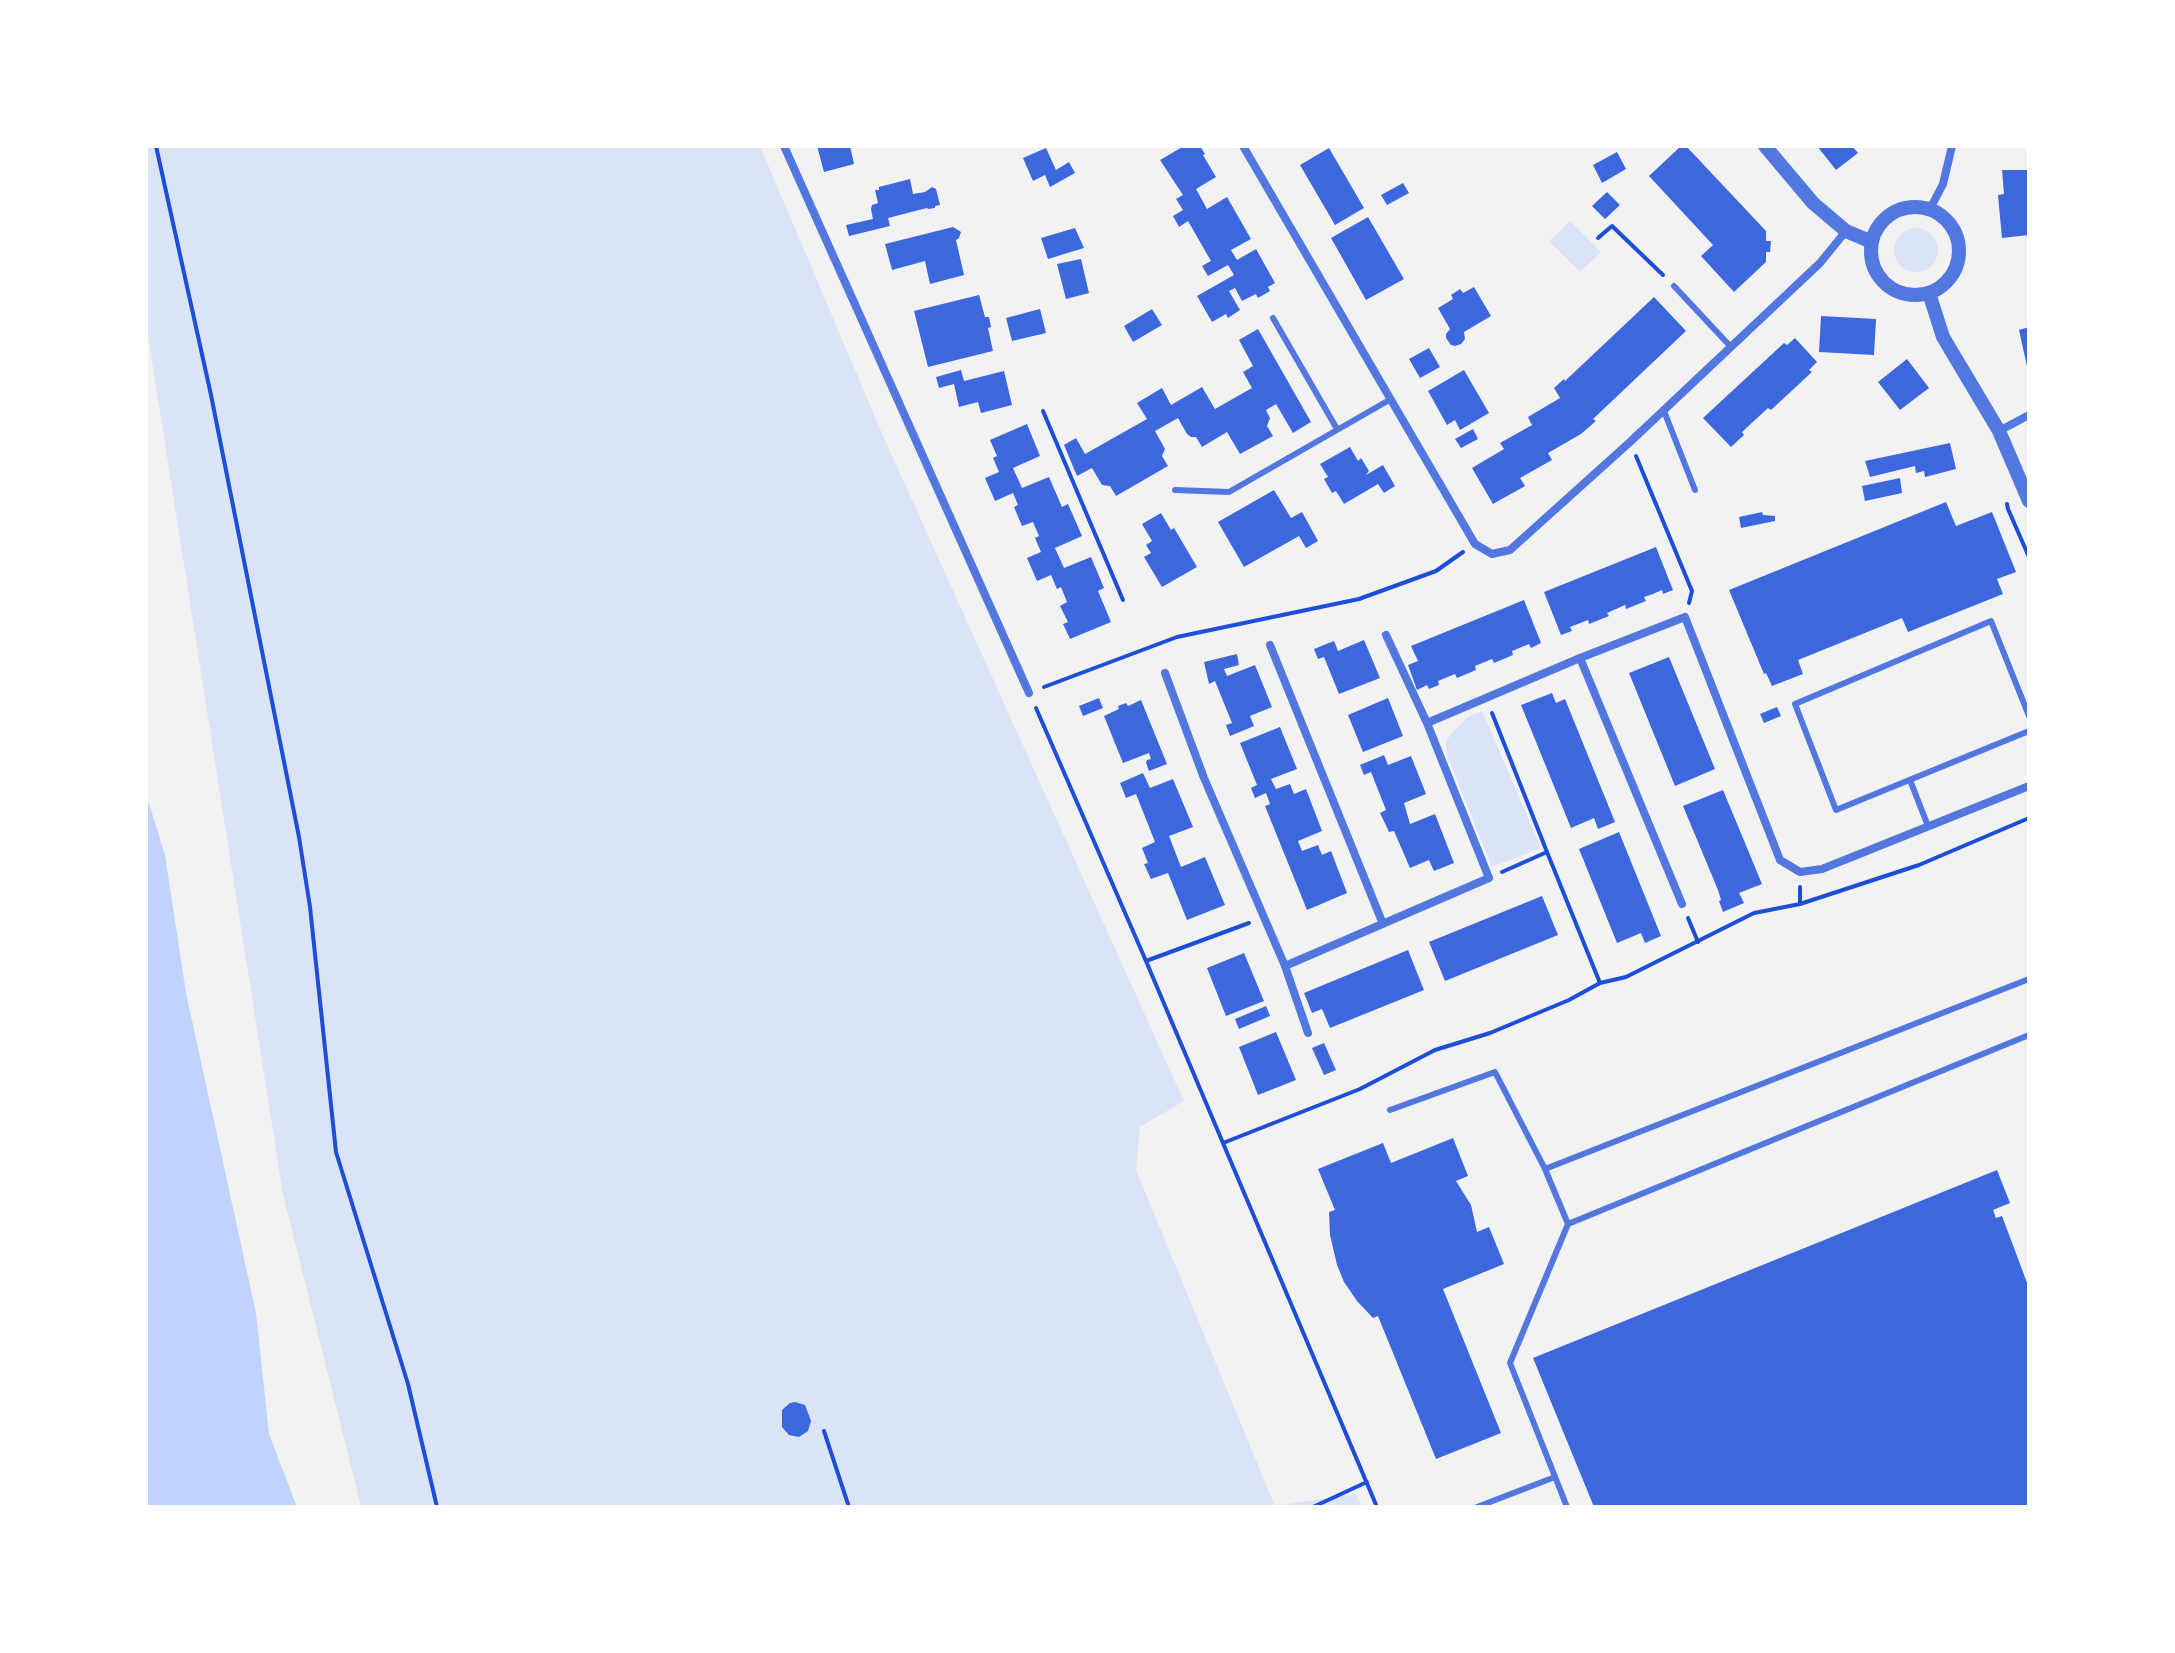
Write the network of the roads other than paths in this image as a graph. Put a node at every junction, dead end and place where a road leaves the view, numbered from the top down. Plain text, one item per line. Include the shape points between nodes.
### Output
1 (784, 146) edge
2 (1243, 146) edge
3 (1765, 146) edge
4 (1952, 146) edge
5 (1930, 209) junction
6 (1846, 231) junction
7 (1872, 242) junction
8 (1674, 286) road end
9 (1929, 293) junction
10 (1273, 318) dead end
11 (1731, 347) junction
12 (1391, 399) junction
13 (1664, 411) junction
14 (2029, 415) edge
15 (1337, 429) junction
16 (1999, 431) junction
17 (1175, 490) dead end
18 (1695, 490) dead end
19 (2029, 501) edge
20 (1386, 635) dead end
21 (1270, 645) dead end
22 (1580, 658) junction
23 (1165, 673) dead end
24 (1029, 693) road end
25 (2029, 716) edge
26 (1427, 723) junction
27 (2029, 731) edge
28 (1910, 780) junction
29 (2029, 786) edge
30 (1928, 826) junction
31 (1682, 904) road end
32 (1383, 924) junction
33 (1285, 966) junction
34 (2029, 979) edge
35 (1308, 1033) dead end
36 (2029, 1035) edge
37 (1390, 1110) dead end
38 (1545, 1169) junction
39 (1568, 1224) junction
40 (1555, 1477) junction
41 (1477, 1507) edge
42 (1567, 1507) edge

1 - 24 street
2 - 12 street
3 - 6 street via 1813,203
4 - 5 street via 1943,184
5 - 7 street via 1911,206 1893,212 1879,225
5 - 9 street via 1946,218 1960,251 1956,270
6 - 7 street
6 - 11 street via 1820,263
7 - 9 street via 1871,257 1886,284 1899,292
8 - 11 lane
9 - 16 street via 1943,337
10 - 15 lane
11 - 13 street
12 - 13 street via 1475,544 1492,554 1510,550
12 - 15 lane
13 - 18 lane
14 - 16 street
15 - 17 lane via 1229,492
16 - 19 street
20 - 26 street
21 - 32 street
22 - 26 street
22 - 30 street via 1685,617 1780,860 1800,872 1822,869
22 - 31 street
23 - 33 street
25 - 28 lane via 1991,621 1795,704 1836,810
26 - 32 street via 1489,878
27 - 28 lane
28 - 30 lane
29 - 30 street
32 - 33 street
33 - 35 street
34 - 38 lane
36 - 39 lane
37 - 38 lane via 1495,1072
38 - 39 lane
39 - 40 lane via 1510,1363
40 - 41 lane
40 - 42 lane

